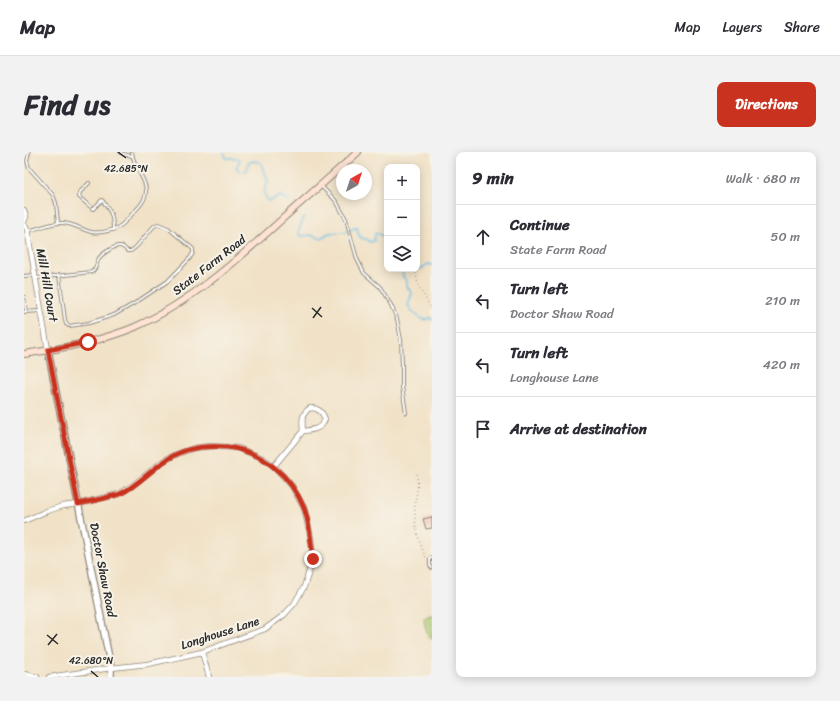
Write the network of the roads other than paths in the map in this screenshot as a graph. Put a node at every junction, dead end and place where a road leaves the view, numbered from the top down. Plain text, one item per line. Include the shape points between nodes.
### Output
1 (29, 152) edge
2 (120, 152) edge
3 (132, 152) edge
4 (358, 152) edge
5 (133, 156) junction
6 (89, 183) dead end
7 (321, 185) junction
8 (24, 210) edge
9 (24, 222) edge
10 (58, 223) junction
11 (24, 225) edge
12 (113, 230) junction
13 (27, 231) junction
14 (59, 275) junction
15 (24, 276) edge
16 (35, 276) junction
17 (24, 299) edge
18 (41, 310) junction
19 (25, 312) edge
20 (48, 350) junction
21 (24, 354) edge
22 (406, 413) dead end
23 (302, 431) junction
24 (274, 466) junction
25 (78, 504) junction
26 (24, 521) edge
27 (432, 557) edge
28 (432, 568) edge
29 (202, 652) junction
30 (111, 668) junction
31 (24, 674) edge
32 (37, 677) edge
33 (49, 677) edge
34 (111, 677) edge
35 (209, 677) edge

1 - 10 lane via 29,168 52,195 56,203
2 - 5 lane
3 - 5 lane
4 - 7 main road, State Farm Road
5 - 12 lane via 144,182 144,200 123,225
6 - 12 lane via 80,192 79,197 93,209 102,200 110,210
7 - 20 main road, State Farm Road via 240,257 173,307 119,333
7 - 22 lane via 336,202 346,219 357,259 364,272 380,287 397,319
8 - 9 street
10 - 12 lane via 80,227 93,233
10 - 13 lane
11 - 13 street, Mill Hill Court
13 - 16 street, Mill Hill Court
14 - 14 lane via 92,272 105,252 119,246 131,251 158,224 168,228 192,249 193,253 159,288 114,315 88,324 66,324
14 - 16 lane
15 - 16 lane
16 - 18 street, Mill Hill Court
17 - 19 lane
18 - 19 lane
18 - 20 street, Mill Hill Court
20 - 21 main road, State Farm Road
20 - 25 street, Doctor Shaw Road
23 - 23 street via 302,418 307,410 316,408 323,414 325,419 322,426
23 - 24 street
24 - 25 street, Longhouse Lane via 238,448 198,448 178,453 163,461 119,494
24 - 29 street, Longhouse Lane via 292,486 304,508 313,559 304,587 294,604 265,630
25 - 26 street, Longhouse Lane via 47,511
25 - 30 street, Doctor Shaw Road
27 - 28 lane
29 - 30 street, Longhouse Lane via 148,664
29 - 35 street
30 - 33 street, Longhouse Lane
30 - 34 street, Doctor Shaw Road
31 - 32 street

